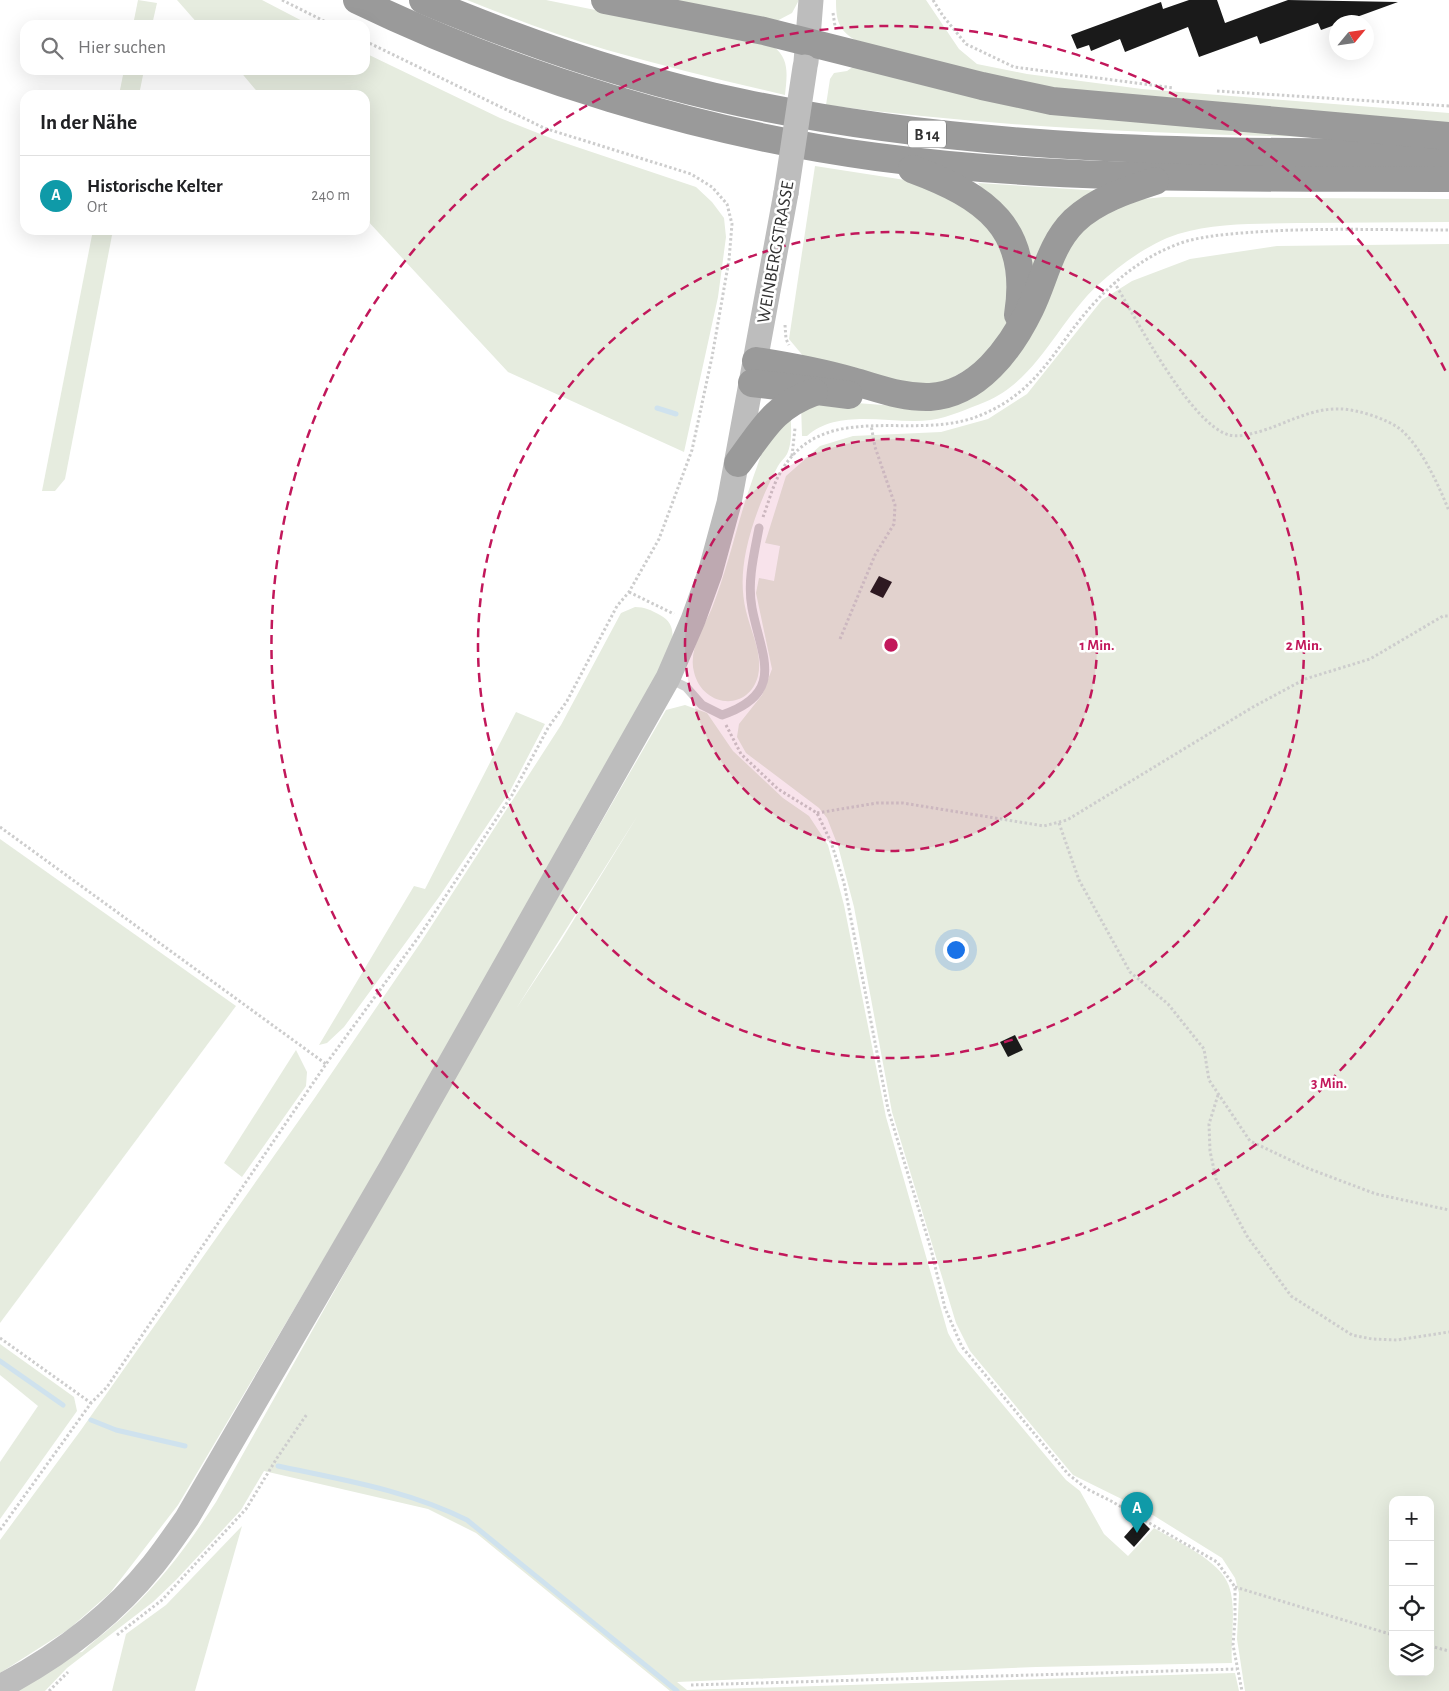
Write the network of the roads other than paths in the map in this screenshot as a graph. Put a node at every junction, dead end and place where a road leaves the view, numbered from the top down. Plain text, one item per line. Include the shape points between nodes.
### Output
1 (357, 0) edge
2 (423, 0) edge
3 (605, 0) edge
4 (811, 0) edge
5 (807, 54) junction
6 (1449, 136) edge
7 (1449, 152) edge
8 (880, 157) junction
9 (1170, 176) junction
10 (1449, 178) edge
11 (1015, 333) junction
12 (754, 372) junction
13 (814, 392) junction
14 (890, 393) junction
15 (738, 463) junction
16 (760, 528) road end
17 (668, 678) junction
18 (0, 1687) edge

1 - 8 highway, B 14 via 473,50 574,87 736,130
2 - 7 highway, B 14 via 555,51 624,73 741,103 863,125 1009,142 1124,149
3 - 5 highway
4 - 5 main road, WEINBERGSTRASSE
5 - 6 highway via 1052,100
5 - 12 main road, WEINBERGSTRASSE, bridge
8 - 9 highway, B 14 via 1020,170
8 - 11 highway via 955,186 975,198 1003,226 1019,262 1021,280
9 - 10 highway, B 14
9 - 11 highway via 1111,197 1074,221 1060,238 1030,308
11 - 14 highway via 1000,358 982,375 948,394 930,397
12 - 13 highway
12 - 14 highway via 851,380
12 - 15 main road, WEINBERGSTRASSE
13 - 14 highway via 851,395
13 - 15 highway via 787,403 776,413
15 - 17 main road, WEINBERGSTRASSE via 710,573
16 - 17 lane via 750,589 765,656 763,682 752,700 742,708 722,715 702,705 686,687
17 - 18 main road, WEINBERGSTRASSE via 392,1166 187,1518 153,1566 112,1608 67,1646

